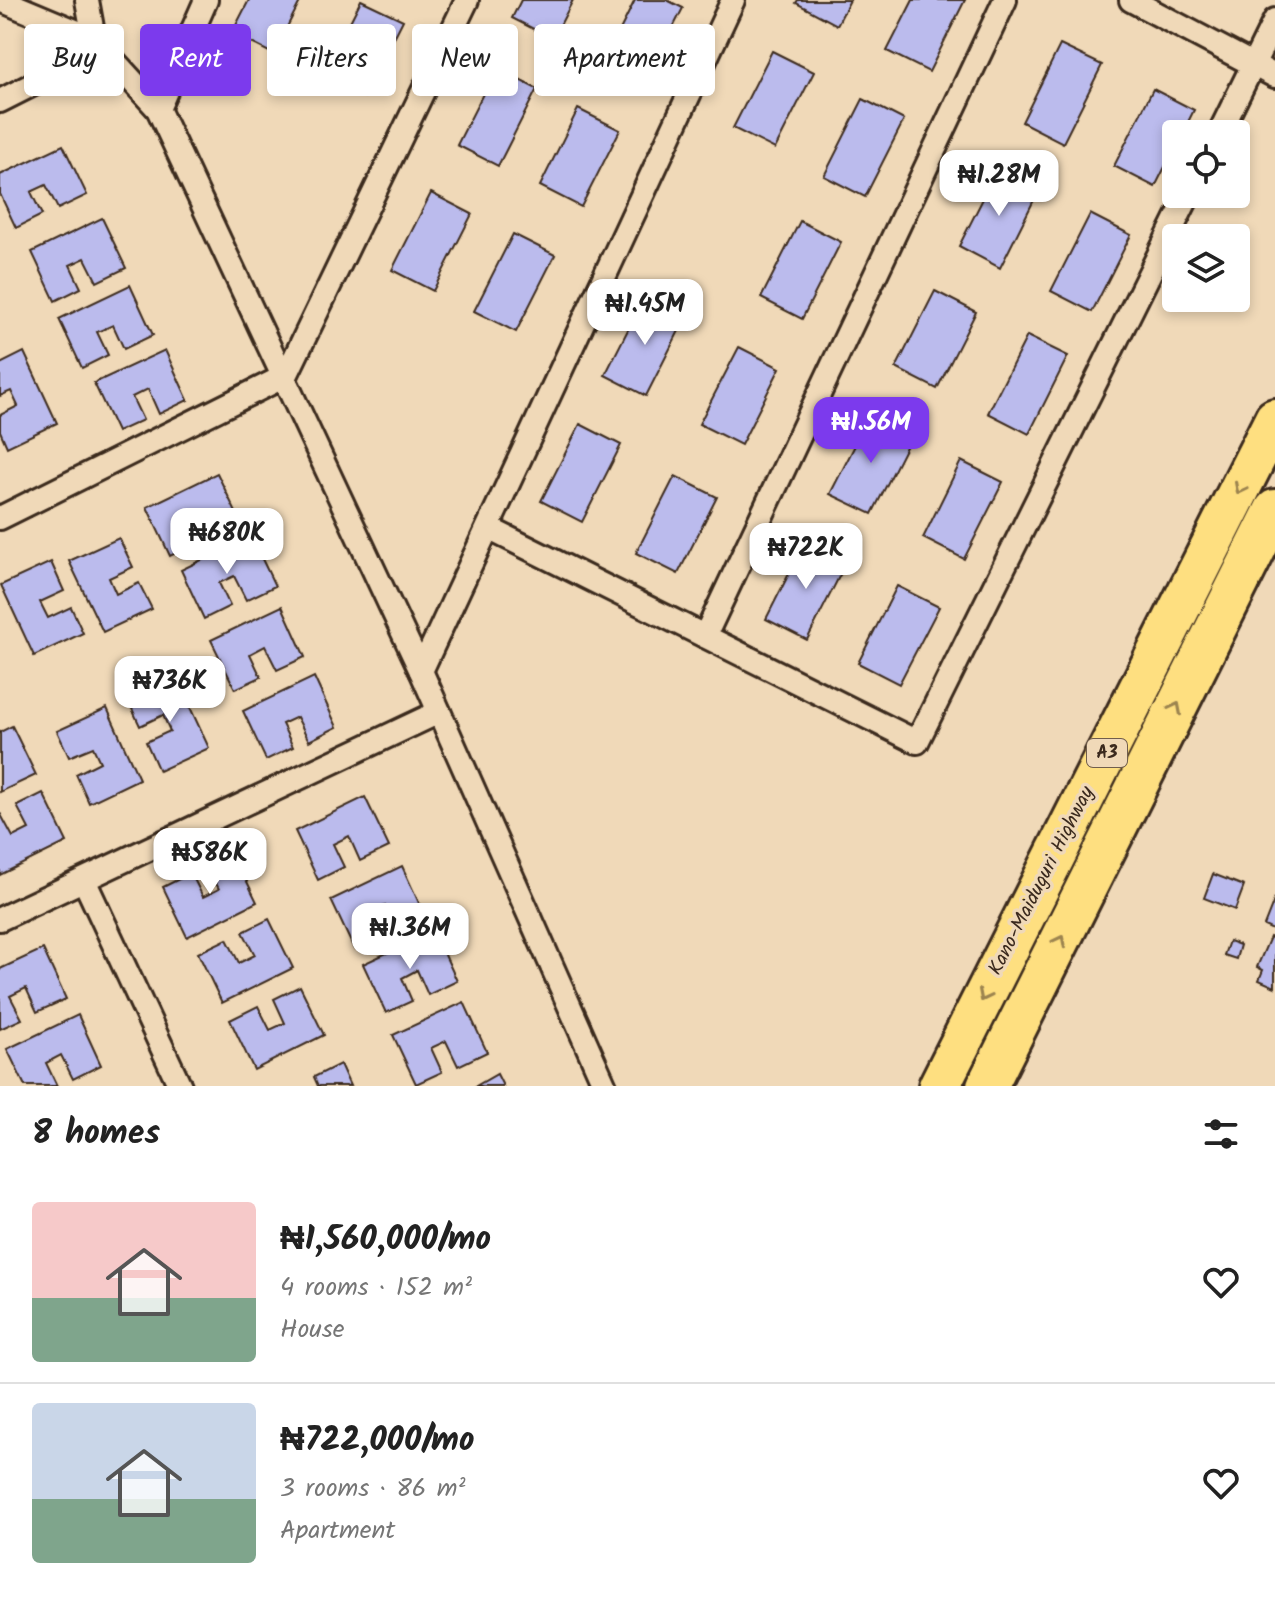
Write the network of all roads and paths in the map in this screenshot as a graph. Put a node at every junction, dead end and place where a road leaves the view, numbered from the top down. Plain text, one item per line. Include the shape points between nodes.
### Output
1 (1, 0) edge
2 (87, 0) edge
3 (206, 0) edge
4 (467, 0) edge
5 (733, 0) edge
6 (1005, 0) edge
7 (1131, 0) edge
8 (1275, 20) edge
9 (54, 24) edge
10 (93, 24) edge
11 (1253, 64) junction
12 (124, 72) edge
13 (1275, 76) edge
14 (24, 87) edge
15 (0, 101) edge
16 (158, 109) junction
17 (1226, 120) edge
18 (1182, 208) edge
19 (284, 378) junction
20 (1275, 419) edge
21 (1275, 510) edge
22 (0, 518) edge
23 (488, 528) junction
24 (705, 636) junction
25 (421, 671) junction
26 (439, 712) junction
27 (84, 880) junction
28 (0, 919) edge
29 (180, 1086) edge
30 (605, 1086) edge
31 (939, 1086) edge
32 (987, 1086) edge

1 - 9 street
2 - 10 street
3 - 16 street
4 - 19 street
5 - 23 street
6 - 24 street
7 - 11 street
8 - 11 street
11 - 13 street
11 - 17 street
12 - 16 street
14 - 15 street
16 - 19 street
18 - 24 street via 917,742
19 - 22 street
19 - 25 street
20 -> 31 highway, Kano-Maiduguri Highway / A3
32 -> 21 highway, Kano-Maiduguri Highway / A3
23 - 24 street
23 - 25 street
25 - 26 street
26 - 27 street
26 - 30 street
27 - 28 street
27 - 29 street

